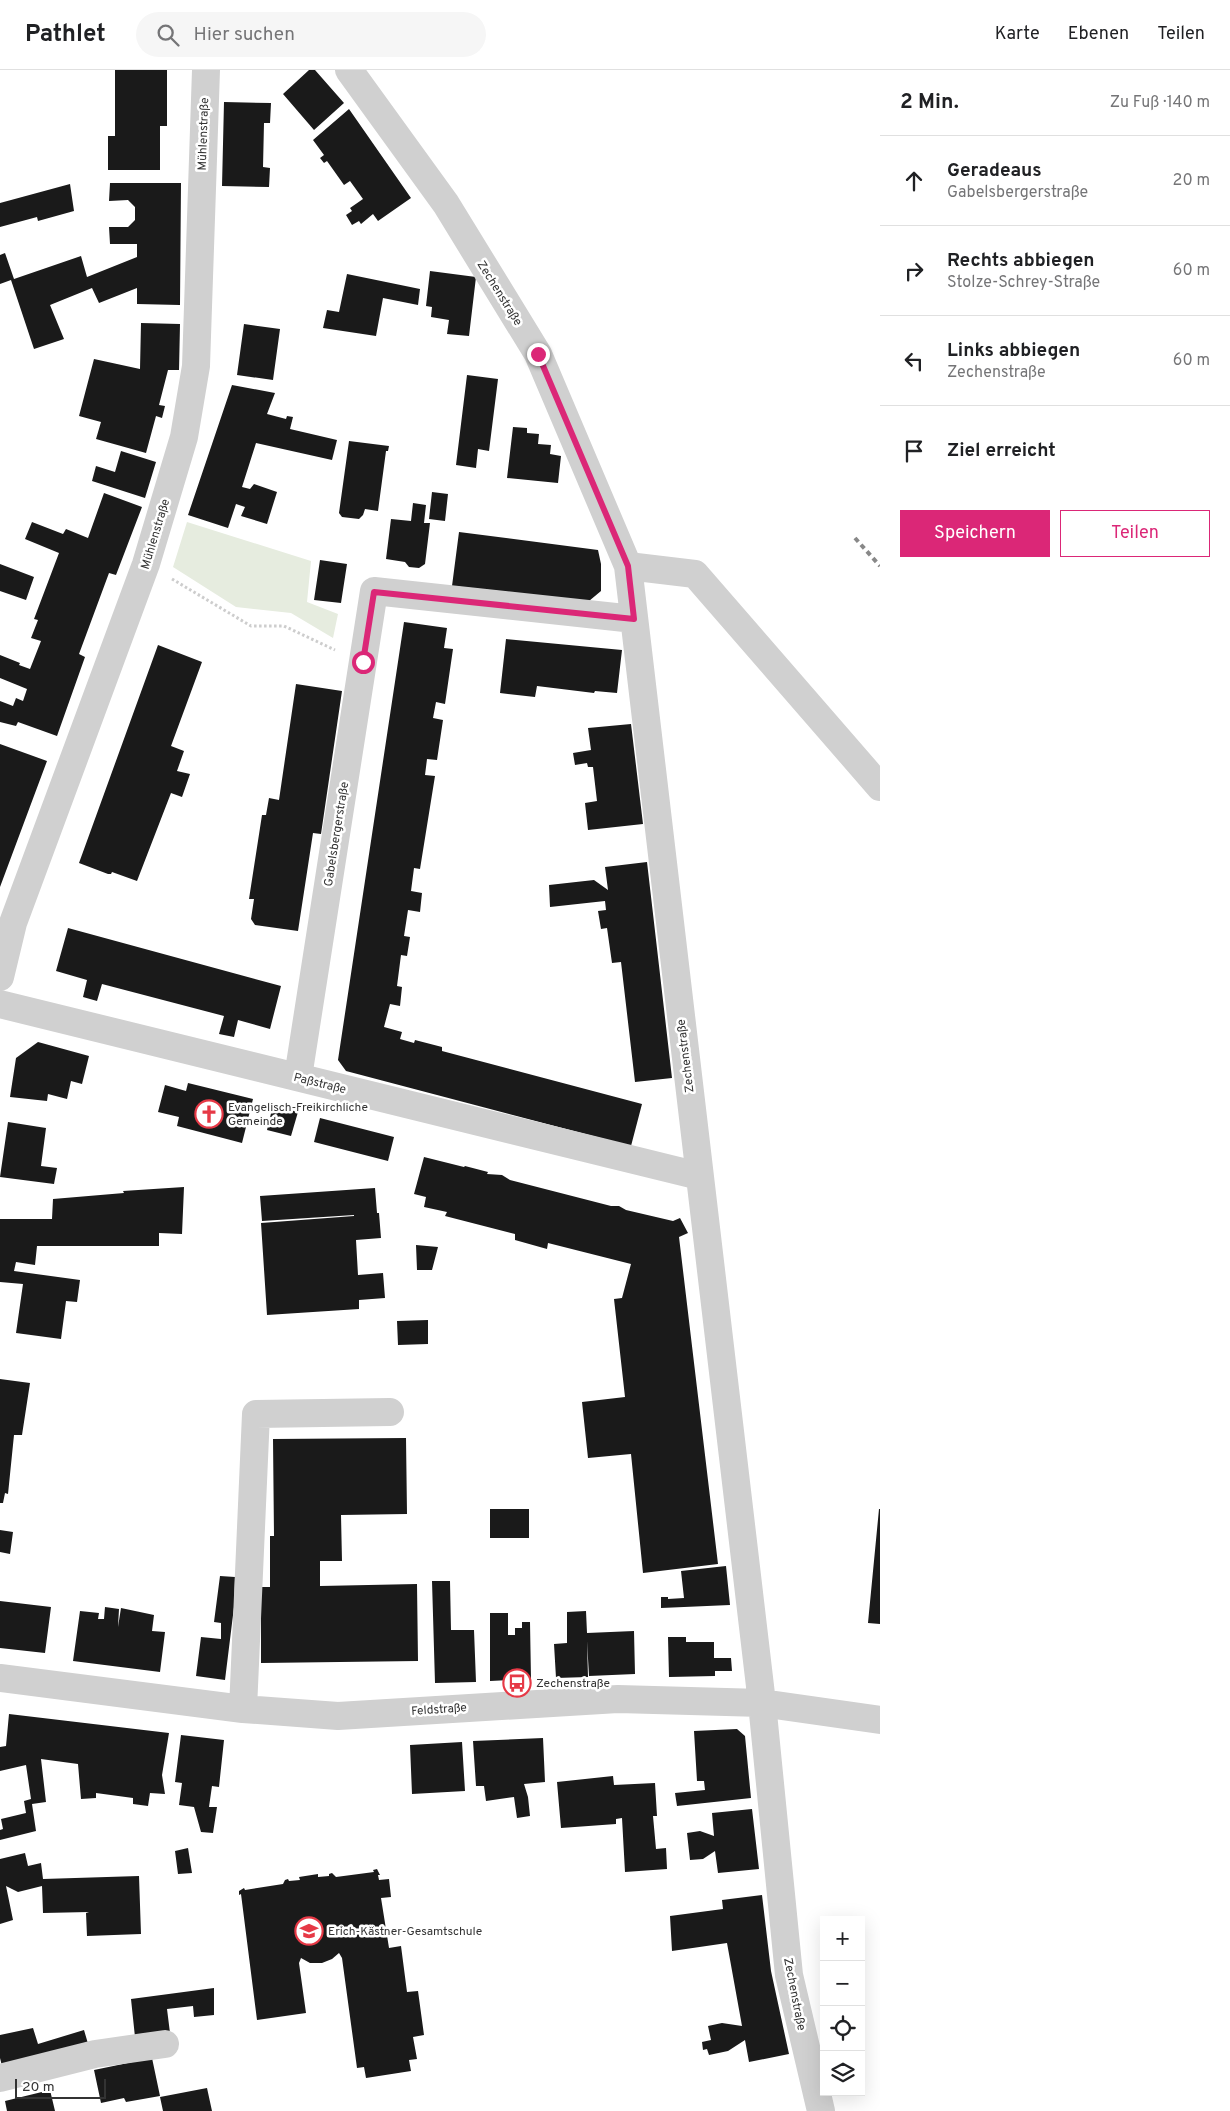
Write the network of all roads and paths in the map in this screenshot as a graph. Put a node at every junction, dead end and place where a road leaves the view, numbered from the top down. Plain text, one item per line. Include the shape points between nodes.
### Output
1 (206, 70) edge
2 (349, 70) edge
3 (146, 564) junction
4 (628, 566) junction
5 (634, 619) junction
6 (363, 662) junction
7 (880, 787) edge
8 (0, 977) edge
9 (0, 1004) edge
10 (298, 1077) junction
11 (699, 1176) junction
12 (390, 1412) dead end
13 (0, 1678) edge
14 (762, 1703) junction
15 (243, 1709) junction
16 (880, 1720) edge
17 (165, 2044) dead end
18 (0, 2078) edge
19 (821, 2111) edge

1 - 3 street, Mühlenstraße via 196,366 184,438
2 - 4 street, Zechenstraße via 446,204 538,354
3 - 6 path via 251,626 284,626
3 - 8 street, Mühlenstraße via 13,923
4 - 5 street, Zechenstraße
4 - 7 street via 696,574
5 - 6 street, Gabelsbergerstraße via 374,592
5 - 11 street, Zechenstraße
6 - 10 street, Gabelsbergerstraße
9 - 10 street, Paßstraße
10 - 11 street, Paßstraße
11 - 14 street, Zechenstraße
12 - 15 street via 256,1414
13 - 15 street, Feldstraße
14 - 15 street, Feldstraße via 618,1698 338,1716
14 - 16 street, Feldstraße
14 - 19 street, Zechenstraße via 789,1974
17 - 18 street via 95,2054

